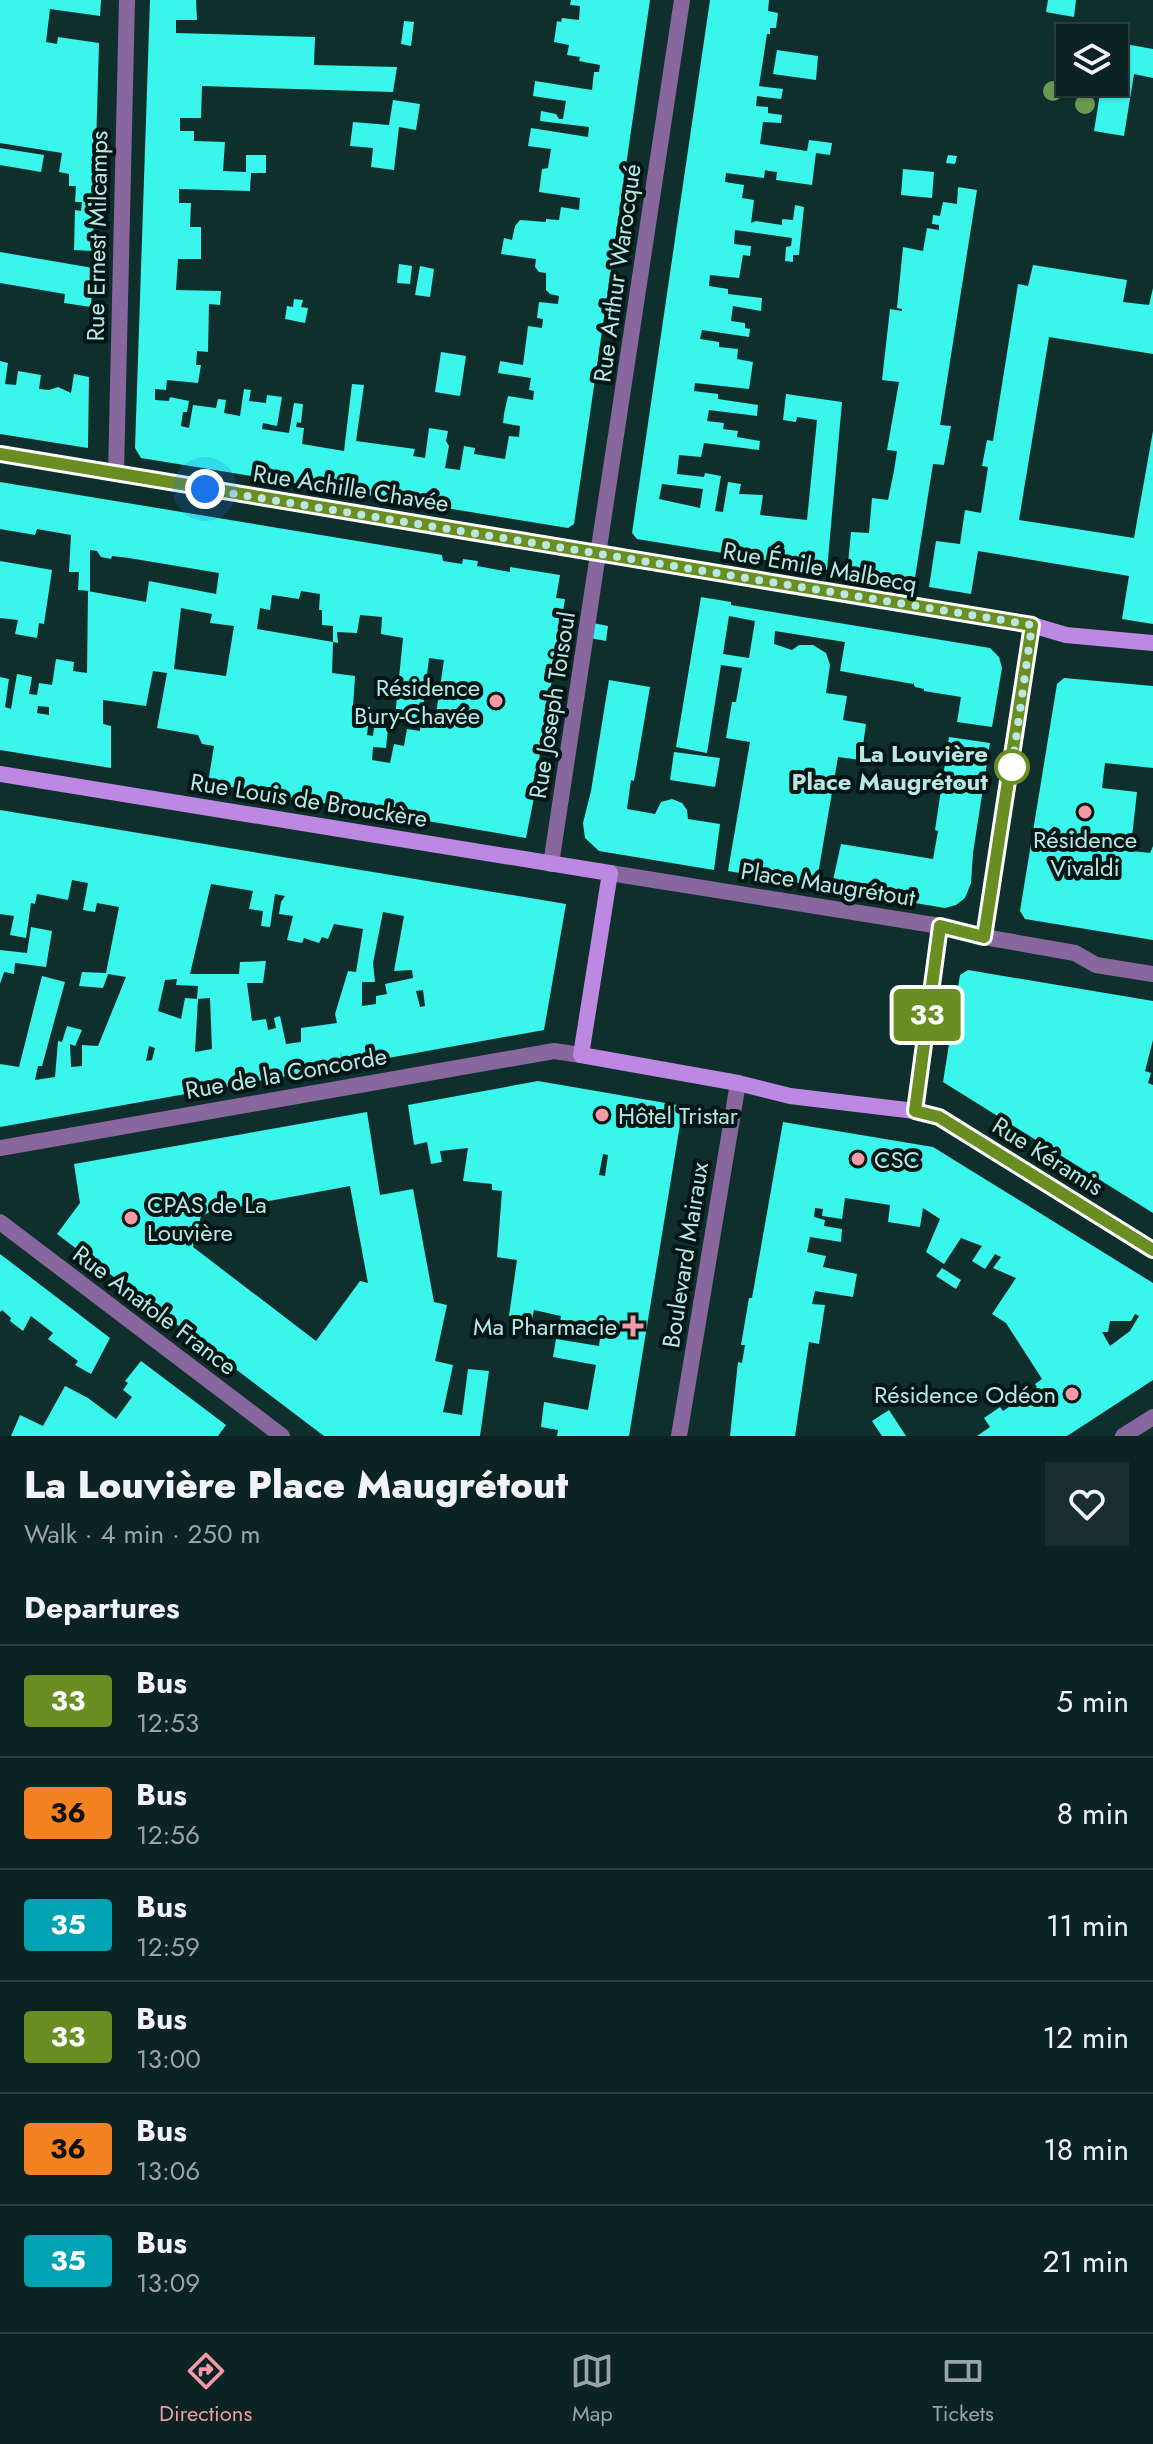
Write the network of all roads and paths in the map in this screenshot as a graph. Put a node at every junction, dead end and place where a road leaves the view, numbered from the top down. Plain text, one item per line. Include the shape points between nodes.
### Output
1 (127, 0) edge
2 (682, 0) edge
3 (0, 454) edge
4 (116, 473) junction
5 (600, 553) junction
6 (1032, 625) junction
7 (1153, 643) edge
8 (0, 774) edge
9 (551, 864) junction
10 (610, 873) junction
11 (940, 926) junction
12 (984, 937) junction
13 (1153, 974) edge
14 (581, 1055) junction
15 (738, 1083) junction
16 (915, 1111) junction
17 (0, 1148) edge
18 (0, 1222) edge
19 (1153, 1250) edge
20 (1153, 1417) edge
21 (282, 1436) edge
22 (679, 1436) edge
23 (1123, 1436) edge

1 - 4 street, Rue Ernest Milcamps
2 - 5 street, Rue Arthur Warocqué
3 - 4 street, Rue Achille Chavée
4 - 5 street, Rue Achille Chavée
5 - 6 street, Rue Émile Malbecq
5 - 9 street, Rue Joseph Toisoul
6 - 7 street, Rue Émile Malbecq via 1066,635
6 - 12 street
8 - 9 street, Rue Louis de Brouckère
9 - 10 street, Rue Louis de Brouckère
10 - 11 street, Place Maugrétout
10 - 14 street
11 - 12 street
11 - 16 street, Place Maugrétout
12 - 13 street
14 - 15 street
14 - 17 street, Rue de la Concorde via 554,1051
15 - 16 street via 790,1096
15 - 22 street, Boulevard Mairaux
16 - 19 street, Rue Kéramis via 939,1117
18 - 21 street, Rue Anatole France
20 - 23 street

